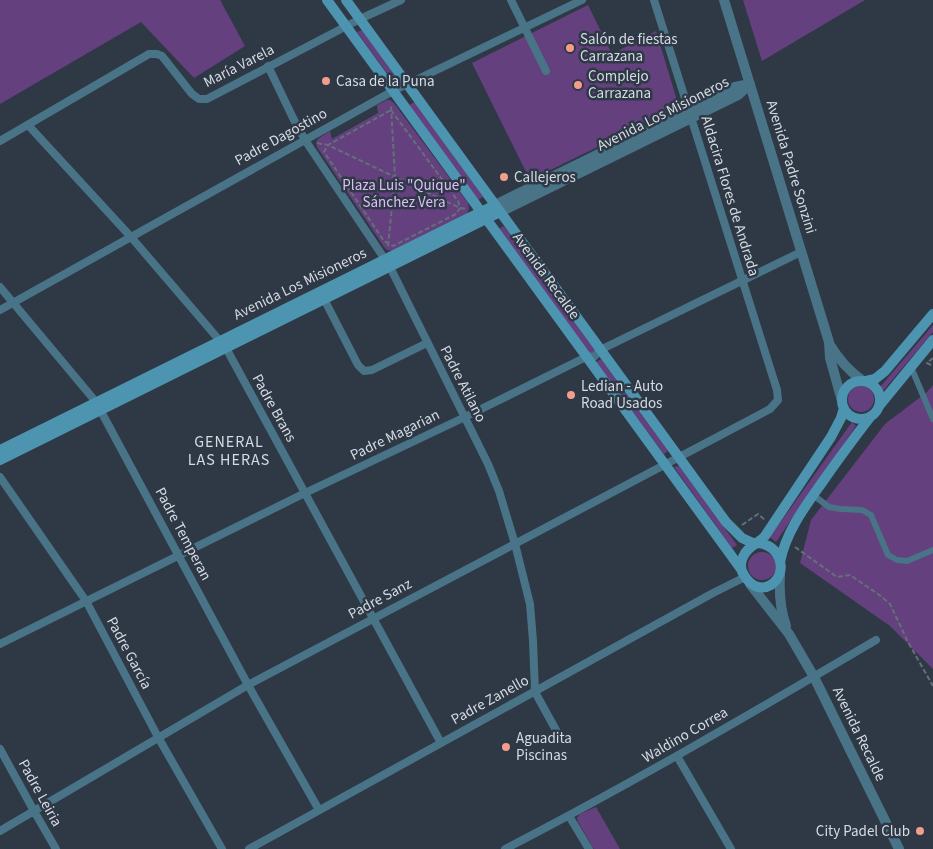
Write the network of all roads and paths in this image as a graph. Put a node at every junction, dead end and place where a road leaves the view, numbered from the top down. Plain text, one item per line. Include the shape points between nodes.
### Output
1 (326, 0) edge
2 (346, 0) edge
3 (401, 0) edge
4 (512, 0) edge
5 (582, 0) edge
6 (654, 0) edge
7 (724, 0) edge
8 (360, 19) junction
9 (346, 26) junction
10 (525, 27) junction
11 (268, 66) junction
12 (546, 71) dead end
13 (407, 84) junction
14 (750, 84) junction
15 (393, 91) junction
16 (391, 110) junction
17 (690, 114) junction
18 (28, 125) junction
19 (305, 140) junction
20 (0, 141) edge
21 (328, 145) junction
22 (395, 177) junction
23 (460, 208) junction
24 (497, 208) junction
25 (483, 216) junction
26 (131, 237) junction
27 (389, 245) junction
28 (801, 252) junction
29 (387, 263) junction
30 (742, 281) junction
31 (0, 287) edge
32 (324, 299) junction
33 (13, 302) junction
34 (0, 310) edge
35 (933, 314) edge
36 (933, 340) edge
37 (828, 342) junction
38 (427, 343) junction
39 (223, 345) junction
40 (600, 350) junction
41 (586, 357) junction
42 (933, 358) edge
43 (933, 366) edge
44 (911, 367) junction
45 (864, 381) junction
46 (778, 400) joint
47 (843, 404) junction
48 (98, 406) junction
49 (879, 406) junction
50 (871, 416) junction
51 (465, 417) junction
52 (933, 419) edge
53 (0, 450) edge
54 (679, 458) junction
55 (0, 460) edge
56 (665, 466) junction
57 (0, 477) edge
58 (305, 493) junction
59 (813, 495) junction
60 (772, 526) junction
61 (733, 531) junction
62 (787, 540) junction
63 (756, 543) junction
64 (514, 544) junction
65 (933, 550) edge
66 (179, 556) junction
67 (780, 562) junction
68 (780, 575) junction
69 (745, 577) junction
70 (86, 602) junction
71 (372, 618) junction
72 (789, 634) junction
73 (876, 640) dead end
74 (0, 644) edge
75 (814, 677) junction
76 (248, 685) junction
77 (933, 686) edge
78 (535, 692) junction
79 (158, 737) junction
80 (562, 742) dead end
81 (441, 743) junction
82 (0, 750) edge
83 (677, 756) junction
84 (319, 810) junction
85 (34, 811) junction
86 (569, 816) junction
87 (0, 830) edge
88 (56, 849) edge
89 (222, 849) edge
90 (249, 849) edge
91 (505, 849) edge
92 (588, 849) edge
93 (731, 849) edge
94 (899, 849) edge

1 - 9 main road, Avenida Recalde
2 - 8 main road, Avenida Recalde
3 - 8 street, María Varela
4 - 10 street
5 - 10 street, Padre Dagostino
6 - 17 street, Aldacira Flores de Andrada
7 - 14 street, Avenida Padre Sonzini
8 - 9 street, María Varela
8 - 13 main road, Avenida Recalde
9 - 11 street, María Varela
9 - 15 main road, Avenida Recalde
10 - 12 street
10 - 13 street, Padre Dagostino
11 - 18 street, María Varela via 207,99 199,99 162,56 149,54
11 - 19 street, Padre Atilano
13 - 15 street, Padre Dagostino
13 - 24 main road, Avenida Recalde
14 - 17 street, Avenida Los Misioneros via 738,95
14 - 28 street, Avenida Padre Sonzini
15 - 16 path
15 - 19 street, Padre Dagostino
15 - 25 main road, Avenida Recalde
16 - 21 path
16 - 22 path
16 - 23 path
17 - 24 street, Avenida Los Misioneros
17 - 30 street, Aldacira Flores de Andrada
18 - 20 street, María Varela
18 - 26 street, Padre Brans
19 - 21 path
19 - 26 street, Padre Dagostino
19 - 29 street, Padre Atilano
21 - 22 path
21 - 27 path via 324,152
22 - 23 path
22 - 27 path
23 - 25 path
23 - 27 path via 456,214 393,246
24 - 25 main road, Avenida Los Misioneros
24 - 40 main road, Avenida Recalde
25 - 29 main road, Avenida Los Misioneros
25 - 41 main road, Avenida Recalde
26 - 33 street, Padre Dagostino
26 - 39 street, Padre Brans
27 - 29 path
28 - 30 street, Padre Magarian
28 - 37 street, Avenida Padre Sonzini
29 - 32 main road, Avenida Los Misioneros
29 - 38 street, Padre Atilano
29 - 39 main road, Avenida Los Misioneros
30 - 40 street, Padre Magarian
30 - 46 street, Aldacira Flores de Andrada
31 - 33 street, Padre Temperan
32 - 38 street via 364,371
32 - 39 main road, Avenida Los Misioneros
33 - 34 street, Padre Dagostino
33 - 48 street, Padre Temperan
35 - 45 main road via 885,372
36 - 44 main road
37 - 45 street, Avenida Padre Sonzini via 842,363
37 - 47 street, Avenida Padre Sonzini
38 - 51 street, Padre Atilano
39 - 48 main road, Avenida Los Misioneros
39 - 58 street, Padre Brans
40 - 41 street, Padre Magarian via 595,356
40 - 54 main road, Avenida Recalde
41 - 51 street, Padre Magarian
41 - 56 main road, Avenida Recalde
42 - 43 path via 927,363
44 - 49 main road
44 - 52 street
45 - 47 main road via 849,385 842,395
45 - 49 main road via 879,393
46 - 54 street, Padre Sanz via 770,409
47 - 50 main road via 853,417
47 - 60 main road via 841,418 831,437
48 - 53 main road, Avenida Los Misioneros
48 - 55 main road, Avenida Los Misioneros
48 - 66 street, Padre Temperan
49 - 50 main road
50 - 59 main road
51 - 58 street, Padre Magarian
51 - 64 street, Padre Atilano via 499,491
54 - 56 street, Padre Sanz
54 - 61 main road, Avenida Recalde
56 - 64 street, Padre Sanz
56 - 69 main road, Avenida Recalde
57 - 70 street, Padre García
58 - 66 street, Padre Magarian
58 - 71 street, Padre Brans
59 - 62 main road
59 - 65 street via 829,507 862,510 871,515 888,555 897,560 907,562
60 - 61 path via 758,514
60 - 63 main road
61 - 63 main road, Avenida Recalde
62 - 67 main road
62 - 77 path via 837,576 850,575 890,604
63 - 67 main road via 773,549
63 - 69 main road via 743,556
64 - 71 street, Padre Sanz
64 - 78 street, Padre Atilano via 530,604
66 - 70 street, Padre Magarian
66 - 76 street, Padre Temperan
67 - 68 main road
68 - 69 main road via 766,587 757,587
68 - 72 street, Avenida Recalde via 779,600
69 - 72 street, Avenida Recalde
69 - 78 street, Padre Zanello
70 - 74 street, Padre Magarian
70 - 79 street, Padre García
71 - 76 street, Padre Sanz
71 - 81 street, Padre Brans
72 - 75 street, Avenida Recalde
73 - 75 street, Waldino Correa
75 - 83 street, Waldino Correa
75 - 94 street, Avenida Recalde
76 - 79 street, Padre Sanz
76 - 84 street, Padre Temperan
78 - 80 street, Padre Atilano
78 - 81 street, Padre Zanello
79 - 85 street, Padre Sanz
79 - 89 street, Padre García
81 - 84 street, Padre Zanello
82 - 85 street, Padre Leiria
83 - 86 street, Waldino Correa
83 - 93 street
84 - 90 street, Padre Zanello
85 - 87 street, Padre Sanz
85 - 88 street, Padre Leiria
86 - 91 street, Waldino Correa
86 - 92 street

